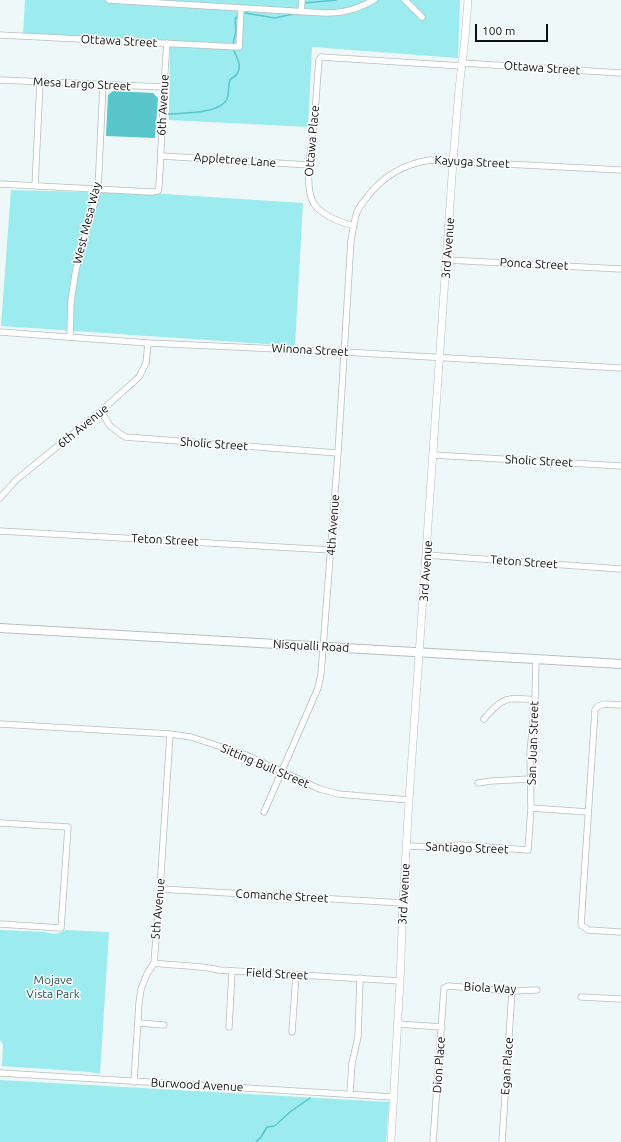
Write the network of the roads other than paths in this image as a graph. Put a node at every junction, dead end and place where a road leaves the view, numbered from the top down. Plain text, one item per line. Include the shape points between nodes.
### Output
1 (109, 0) edge
2 (302, 0) edge
3 (374, 0) edge
4 (405, 0) edge
5 (468, 0) edge
6 (241, 8) junction
7 (301, 12) junction
8 (422, 17) dead end
9 (0, 35) edge
10 (167, 43) junction
11 (321, 57) joint
12 (462, 65) junction
13 (621, 72) edge
14 (0, 80) edge
15 (40, 82) junction
16 (103, 84) junction
17 (163, 87) junction
18 (161, 156) junction
19 (453, 161) junction
20 (310, 165) junction
21 (621, 170) edge
22 (0, 184) edge
23 (35, 186) junction
24 (98, 190) junction
25 (354, 226) junction
26 (447, 260) junction
27 (621, 269) edge
28 (0, 332) edge
29 (70, 337) junction
30 (148, 343) junction
31 (344, 352) junction
32 (440, 358) junction
33 (621, 368) edge
34 (101, 411) junction
35 (338, 453) junction
36 (433, 455) junction
37 (621, 466) edge
38 (0, 498) edge
39 (0, 531) edge
40 (331, 550) junction
41 (426, 555) junction
42 (621, 569) edge
43 (0, 628) edge
44 (323, 647) junction
45 (420, 653) junction
46 (536, 660) junction
47 (621, 664) edge
48 (535, 700) junction
49 (621, 705) edge
50 (484, 719) dead end
51 (0, 724) edge
52 (170, 734) junction
53 (282, 773) junction
54 (530, 779) junction
55 (478, 783) dead end
56 (409, 800) junction
57 (531, 808) junction
58 (264, 812) dead end
59 (588, 812) junction
60 (0, 824) edge
61 (407, 846) junction
62 (528, 850) joint
63 (160, 889) junction
64 (403, 902) junction
65 (0, 924) edge
66 (621, 932) edge
67 (154, 962) junction
68 (232, 971) junction
69 (296, 975) junction
70 (360, 978) junction
71 (400, 981) junction
72 (444, 988) joint
73 (537, 990) dead end
74 (512, 991) junction
75 (581, 997) dead end
76 (621, 999) edge
77 (138, 1023) junction
78 (164, 1024) dead end
79 (397, 1024) junction
80 (229, 1027) dead end
81 (442, 1027) junction
82 (292, 1032) dead end
83 (0, 1073) edge
84 (134, 1082) junction
85 (350, 1093) junction
86 (393, 1097) junction
87 (391, 1142) edge
88 (433, 1142) edge
89 (502, 1142) edge

1 - 6 street
2 - 7 street
3 - 7 street via 343,13
4 - 8 street
5 - 12 street, 3rd Avenue
6 - 7 street
6 - 10 street, Ottawa Street via 239,48
9 - 10 street, Ottawa Street
10 - 17 street, 6th Avenue
11 - 12 street, Ottawa Street
11 - 20 street, Ottawa Place via 318,60
12 - 13 street, Ottawa Street
12 - 19 street, 3rd Avenue
14 - 15 street, Mesa Largo Street
15 - 16 street, Mesa Largo Street
15 - 23 street
16 - 17 street, Mesa Largo Street
16 - 24 street, West Mesa Way
17 - 18 street, 6th Avenue
18 - 20 street, Appletree Lane
18 - 24 street, 6th Avenue via 158,191
19 - 21 street, Kayuga Street
19 - 25 street, Kayuga Street via 421,162 386,177 373,189 357,212
19 - 26 street, 3rd Avenue
20 - 25 street, Ottawa Place via 308,186 314,203 326,215
22 - 23 street
23 - 24 street
24 - 29 street, West Mesa Way via 76,268 71,301
25 - 31 street, 4th Avenue
26 - 27 street, Ponca Street
26 - 32 street, 3rd Avenue
28 - 29 street, Winona Street
29 - 30 street, Winona Street
30 - 31 street, Winona Street
30 - 34 street, 6th Avenue via 146,364 139,377
31 - 32 street, Winona Street
31 - 35 street, 4th Avenue
32 - 33 street, Winona Street
32 - 36 street, 3rd Avenue
34 - 35 street, Sholic Street via 110,426 125,437
34 - 38 street, 6th Avenue via 16,480
35 - 40 street, 4th Avenue
36 - 37 street, Sholic Street
36 - 41 street, 3rd Avenue
39 - 40 street, Teton Street
40 - 44 street, 4th Avenue
41 - 42 street, Teton Street
41 - 45 street, 3rd Avenue
43 - 44 main road, Nisqualli Road
44 - 45 main road, Nisqualli Road
44 - 53 street, 4th Avenue via 318,688
45 - 46 main road, Nisqualli Road
45 - 56 street, 3rd Avenue
46 - 47 main road, Nisqualli Road
46 - 48 street, San Juan Street
48 - 50 street via 515,698 502,701
48 - 54 street, San Juan Street
49 - 59 street via 605,704 595,710
51 - 52 street, Sitting Bull Street
52 - 53 street, Sitting Bull Street via 191,737 246,755
52 - 63 street, 5th Avenue
53 - 56 street, Sitting Bull Street via 338,794
53 - 58 street, 4th Avenue
54 - 55 street
54 - 57 street, San Juan Street
56 - 61 street, 3rd Avenue
57 - 59 street
57 - 62 street, San Juan Street
59 - 66 street via 581,925 588,930
60 - 65 street via 68,827 61,928
61 - 62 street, Santiago Street via 460,845
61 - 64 street, 3rd Avenue
63 - 64 street, Comanche Street
63 - 67 street, 5th Avenue
64 - 71 street, 3rd Avenue
67 - 68 street, Field Street
67 - 77 street, 5th Avenue via 141,989
68 - 69 street, Field Street
68 - 80 street
69 - 70 street, Field Street
69 - 82 street
70 - 71 street, Field Street
70 - 85 street via 358,1037 352,1063
71 - 79 street, 3rd Avenue
72 - 74 street, Biola Way via 448,986
72 - 81 street, Dion Place
73 - 74 street, Biola Way
74 - 89 street, Egan Place
75 - 76 street
77 - 78 street
77 - 84 street, 5th Avenue
79 - 81 street
79 - 86 street, 3rd Avenue
81 - 88 street, Dion Place
83 - 84 street, Burwood Avenue
84 - 85 street, Burwood Avenue
85 - 86 street, Burwood Avenue
86 - 87 street, 3rd Avenue

